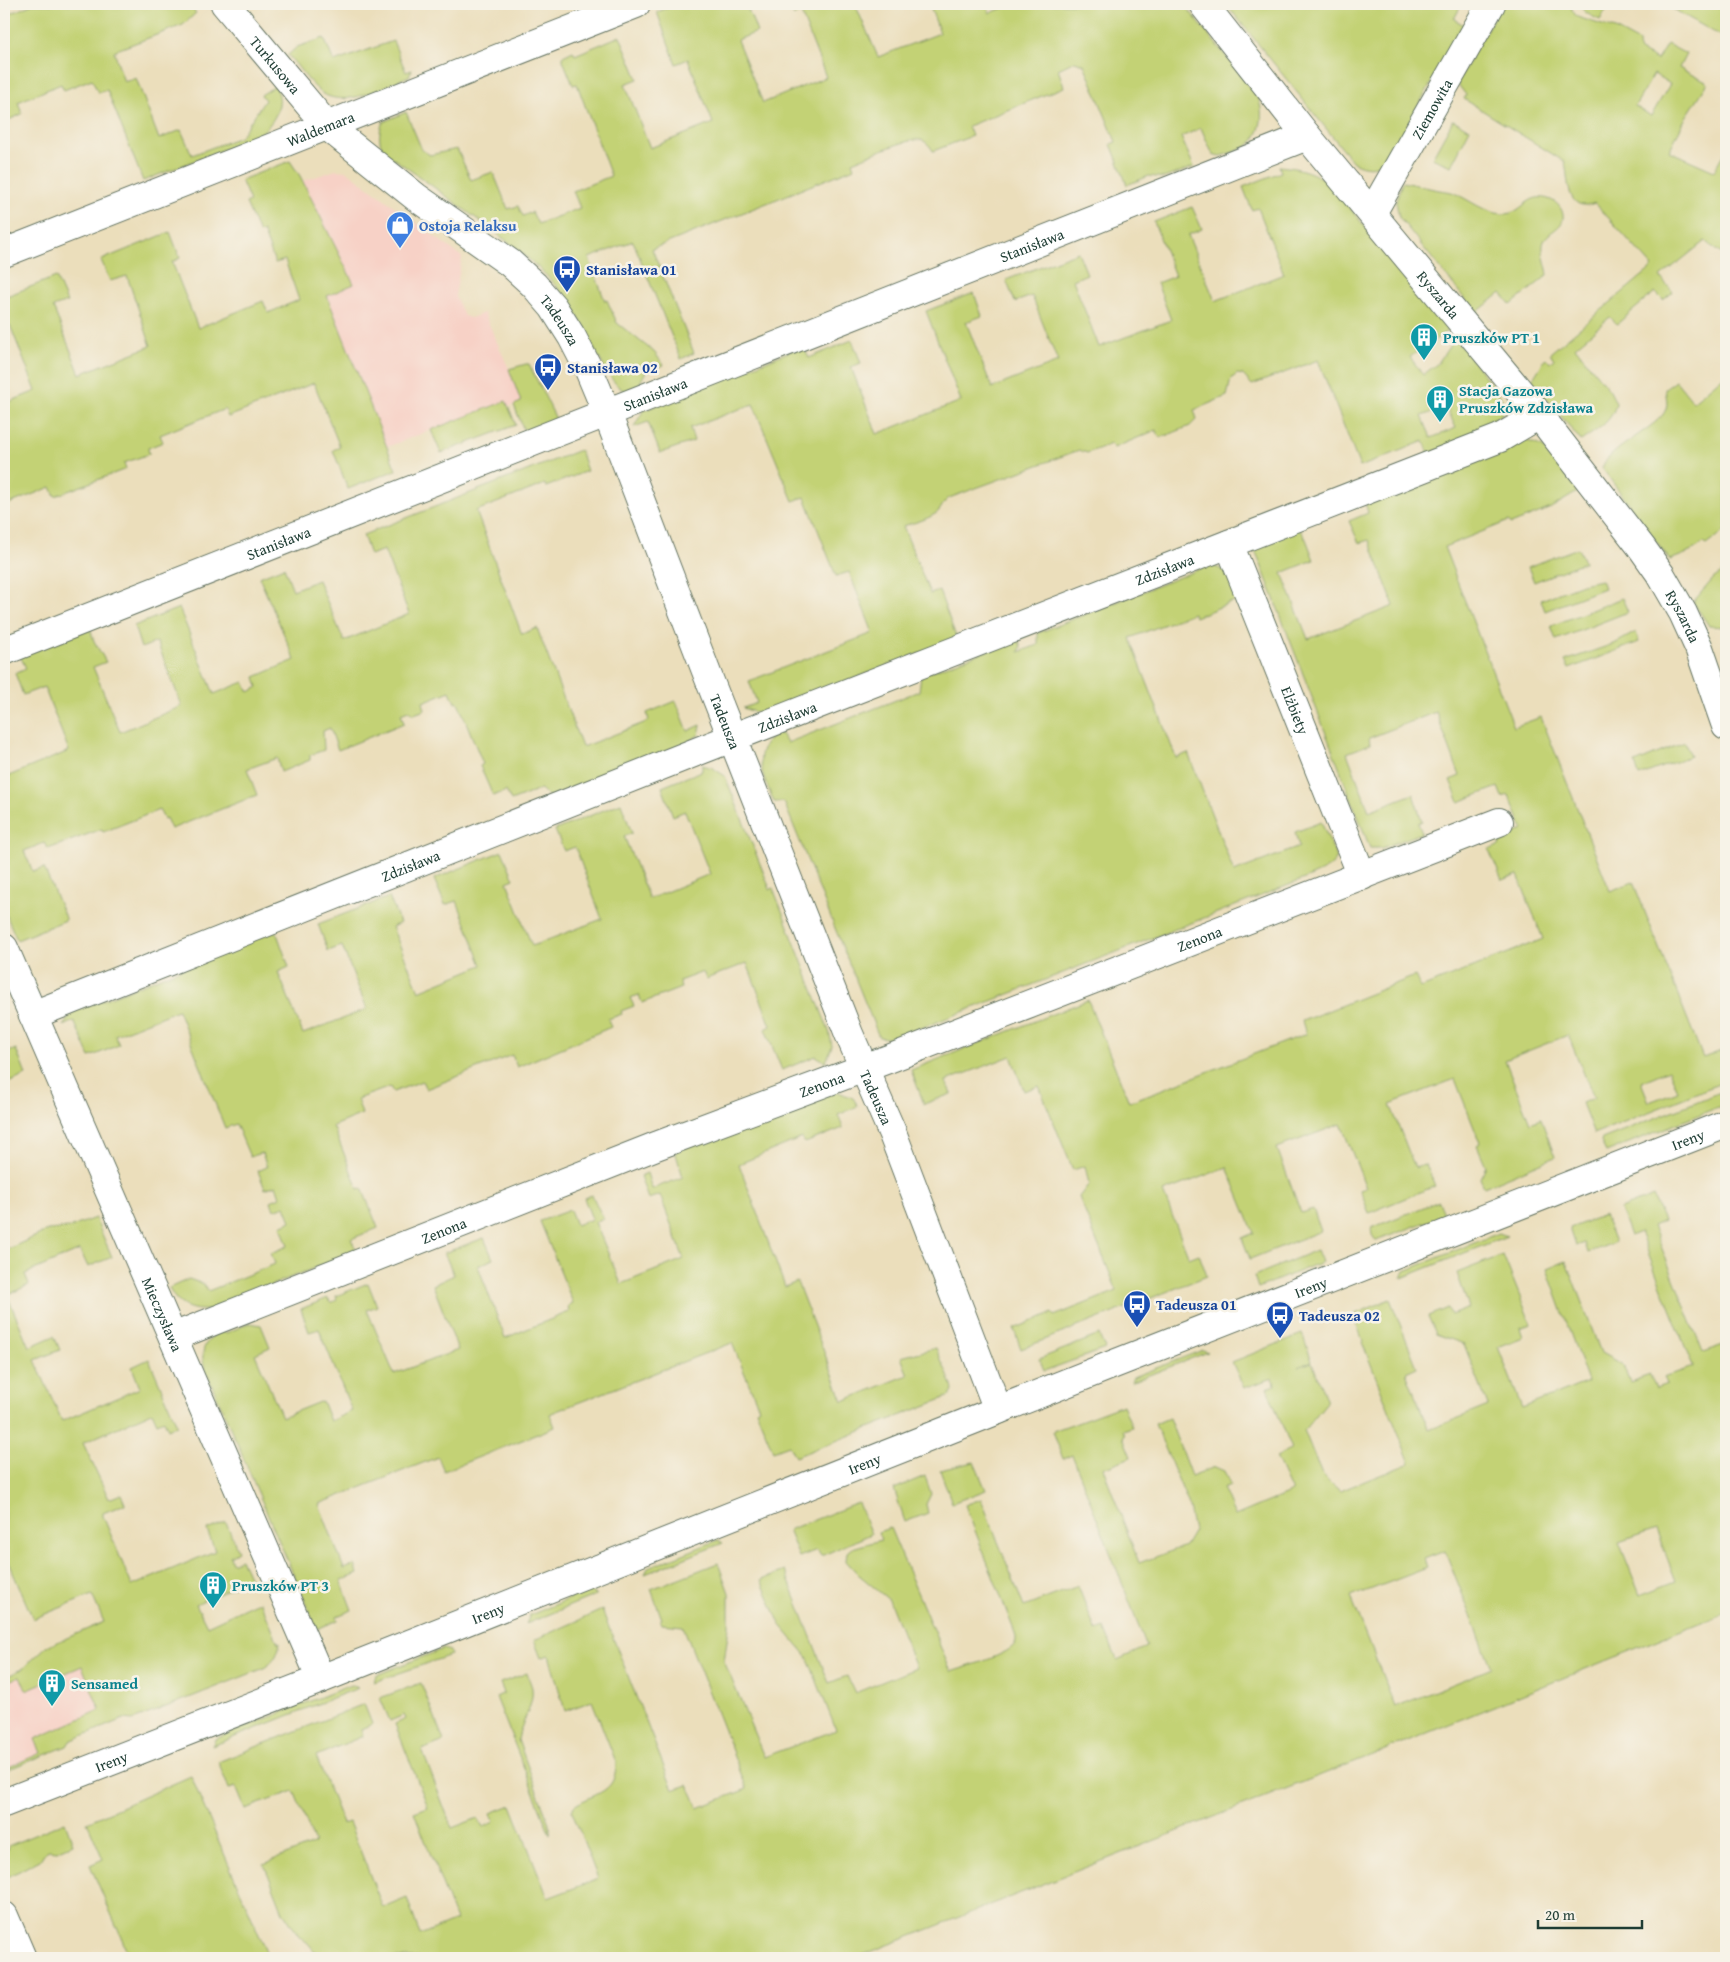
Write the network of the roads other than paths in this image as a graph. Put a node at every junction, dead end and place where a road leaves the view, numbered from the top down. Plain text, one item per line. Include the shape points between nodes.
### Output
1 (225, 4) edge
2 (636, 4) edge
3 (1203, 4) edge
4 (1490, 4) edge
5 (327, 126) junction
6 (1307, 136) junction
7 (1372, 213) junction
8 (4, 253) edge
9 (607, 413) junction
10 (1539, 415) junction
11 (1229, 544) junction
12 (4, 651) edge
13 (1717, 668) edge
14 (1726, 726) edge
15 (732, 738) junction
16 (1499, 822) dead end
17 (1362, 876) junction
18 (4, 948) edge
19 (33, 1015) junction
20 (865, 1068) junction
21 (1726, 1124) edge
22 (174, 1337) junction
23 (998, 1410) junction
24 (321, 1679) junction
25 (4, 1803) edge
26 (4, 1916) edge
27 (22, 1958) edge

1 - 5 street, Turkusowa
2 - 5 street, Waldemara
3 - 6 street, Ryszarda
4 - 7 street, Ziemowita
5 - 8 street, Waldemara
5 - 9 street, Tadeusza via 416,196 510,262 534,285 572,337
6 - 7 street, Ryszarda
6 - 9 street, Stanisława
7 - 10 street, Ryszarda
9 - 12 street, Stanisława
9 - 15 street, Tadeusza
10 - 11 street, Zdzisława via 1500,438
10 - 13 street, Ryszarda via 1659,572
11 - 15 street, Zdzisława
11 - 17 street, Elżbiety
13 - 14 street, Ryszarda
15 - 19 street, Zdzisława
15 - 20 street, Tadeusza
16 - 17 street, Zenona
17 - 20 street, Zenona
18 - 19 street, Mieczysława
19 - 22 street, Mieczysława
20 - 22 street, Zenona via 656,1146
20 - 23 street, Tadeusza
21 - 23 street, Ireny
22 - 24 street, Mieczysława
23 - 24 street, Ireny
24 - 25 street, Ireny
26 - 27 street

